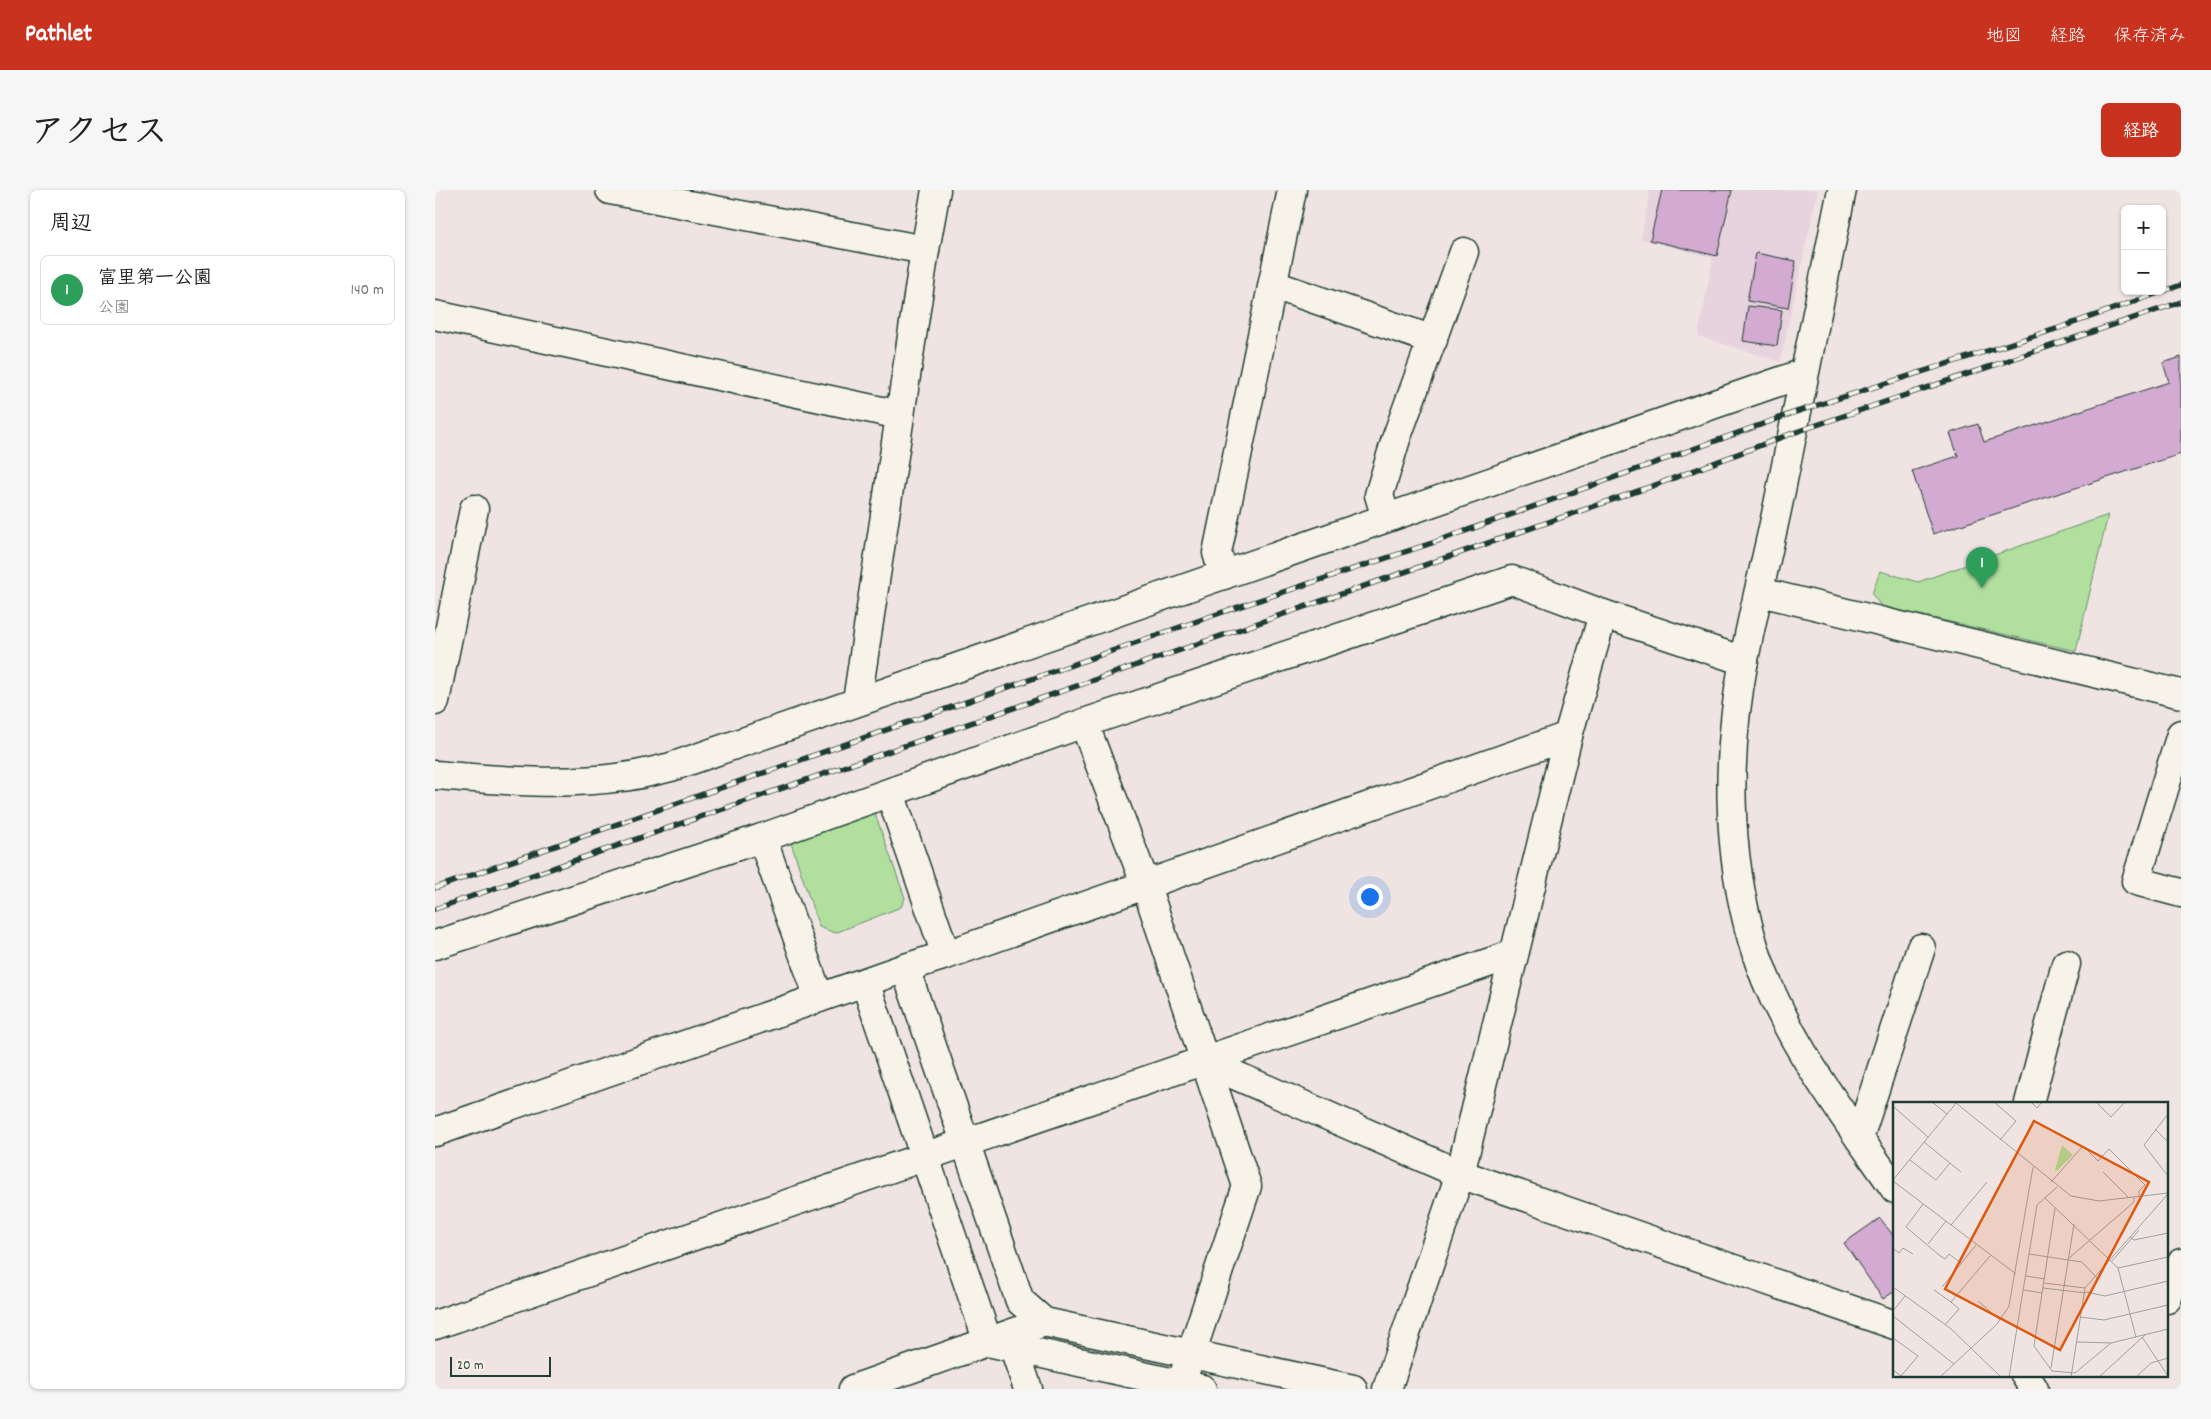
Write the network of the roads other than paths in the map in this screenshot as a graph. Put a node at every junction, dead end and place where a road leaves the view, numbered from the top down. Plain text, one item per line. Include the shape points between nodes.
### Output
1 (610, 190) edge
2 (936, 190) edge
3 (1292, 190) edge
4 (1842, 190) edge
5 (713, 200) edge
6 (925, 250) junction
7 (1463, 252) dead end
8 (1274, 285) junction
9 (435, 315) edge
10 (1433, 340) junction
11 (1804, 373) junction
12 (901, 414) junction
13 (474, 509) dead end
14 (1386, 518) junction
15 (1224, 575) junction
16 (1760, 592) junction
17 (1603, 614) junction
18 (1744, 661) junction
19 (2181, 694) edge
20 (435, 701) edge
21 (857, 701) junction
22 (1084, 723) junction
23 (2181, 734) edge
24 (1569, 736) junction
25 (435, 775) edge
26 (890, 793) junction
27 (763, 838) junction
28 (1145, 883) junction
29 (2181, 894) edge
30 (435, 945) edge
31 (1921, 948) dead end
32 (1514, 954) junction
33 (946, 955) junction
34 (2067, 964) dead end
35 (905, 968) junction
36 (865, 982) junction
37 (819, 998) junction
38 (1205, 1062) junction
39 (2029, 1102) edge
40 (435, 1132) edge
41 (1859, 1138) junction
42 (965, 1144) junction
43 (924, 1158) junction
44 (1460, 1174) junction
45 (1893, 1186) edge
46 (2181, 1263) edge
47 (2169, 1294) edge
48 (1045, 1322) junction
49 (1893, 1324) edge
50 (435, 1325) edge
51 (988, 1342) junction
52 (1014, 1348) junction
53 (1191, 1354) junction
54 (2026, 1376) edge
55 (1191, 1387) edge
56 (853, 1389) edge
57 (1028, 1389) edge
58 (1353, 1389) edge
59 (1387, 1389) edge
60 (2034, 1389) edge

1 - 5 street
2 - 6 street
3 - 8 street
4 - 11 street
5 - 6 street
6 - 12 street
7 - 10 street
8 - 10 street
8 - 15 street via 1217,553
9 - 12 street
10 - 14 street via 1379,495
11 - 14 street
11 - 16 street
12 - 21 street
13 - 20 street
14 - 15 street
15 - 21 street
16 - 18 street
16 - 19 street
17 - 18 street
17 - 22 street via 1512,580
17 - 24 street
18 - 41 street via 1733,738 1732,813 1738,882 1753,944 1776,1001 1808,1060
21 - 25 street via 671,767 623,777 505,781
22 - 26 street
22 - 28 street
23 - 29 street via 2136,882
24 - 28 street
24 - 32 street
26 - 27 street
26 - 33 street
27 - 30 street
27 - 37 street
28 - 33 street
28 - 38 street
31 - 41 street
32 - 38 street
32 - 44 street
33 - 35 street
34 - 39 street
35 - 36 street
35 - 42 street
36 - 37 street
36 - 43 street
37 - 40 street
38 - 42 street
38 - 44 street
38 - 53 street via 1247,1186
41 - 45 street
42 - 43 street
42 - 48 street via 1020,1301
43 - 50 street
43 - 51 street
44 - 49 street
44 - 59 street
46 - 47 street
48 - 51 street
48 - 53 street
51 - 52 street
51 - 56 street
52 - 55 street
52 - 57 street
53 - 55 street
53 - 58 street
54 - 60 street

